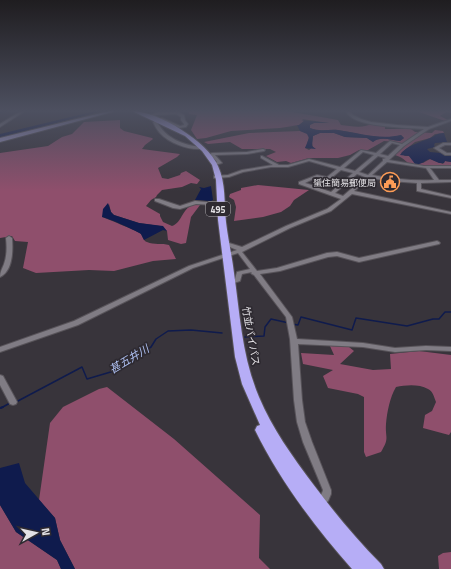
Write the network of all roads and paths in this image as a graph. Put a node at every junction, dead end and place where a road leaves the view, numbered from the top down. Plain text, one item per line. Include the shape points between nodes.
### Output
1 (185, 138) edge
2 (190, 138) edge
3 (414, 138) edge
4 (451, 144) edge
5 (403, 145) junction
6 (263, 150) dead end
7 (377, 154) junction
8 (451, 154) edge
9 (262, 157) dead end
10 (386, 159) junction
11 (215, 164) junction
12 (278, 166) junction
13 (427, 167) junction
14 (451, 167) edge
15 (340, 168) junction
16 (356, 173) junction
17 (368, 176) junction
18 (217, 177) junction
19 (328, 179) junction
20 (437, 181) junction
21 (451, 181) edge
22 (419, 182) junction
23 (316, 188) junction
24 (350, 192) junction
25 (332, 194) junction
26 (449, 197) edge
27 (344, 198) junction
28 (157, 200) dead end
29 (217, 204) junction
30 (451, 204) edge
31 (451, 213) edge
32 (9, 238) dead end
33 (437, 243) dead end
34 (242, 250) junction
35 (226, 252) junction
36 (253, 272) junction
37 (0, 276) edge
38 (231, 282) junction
39 (294, 341) junction
40 (451, 349) edge
41 (0, 350) edge
42 (0, 378) edge
43 (13, 402) dead end
44 (319, 503) junction
45 (360, 566) edge
46 (376, 569) edge

1 - 18 highway, 竹並バイパス / 495 via 200,148
2 - 11 highway, 竹並バイパス / 495 via 198,143
3 - 5 street
4 - 8 street via 436,148
5 - 7 street via 391,142
5 - 10 street
6 - 11 street via 212,154 220,164
7 - 10 street
7 - 15 street via 362,151
7 - 16 street
9 - 12 street
10 - 13 street
10 - 17 street
11 - 18 highway, 竹並バイパス / 495
12 - 15 street via 309,160
12 - 18 street
13 - 14 street
13 - 20 street
15 - 16 street
15 - 19 street
16 - 17 street
16 - 25 street
17 - 22 street
17 - 24 street
18 - 29 highway, 竹並バイパス / 495
18 - 35 highway, 竹並バイパス / 495
19 - 23 street
19 - 23 street via 317,176 301,183
20 - 21 street
20 - 22 street
22 - 26 street via 418,190
23 - 25 street
24 - 27 street
24 - 31 street
25 - 27 street
26 - 30 street
27 - 34 street via 329,210
28 - 29 street via 180,208 195,202
29 - 35 highway, 竹並バイパス / 495
32 - 37 street via 8,262
33 - 36 street via 359,260 337,254 327,255 278,270
34 - 35 street
34 - 35 street via 237,248
34 - 36 street
35 - 38 highway, 竹並バイパス / 495
35 - 41 street via 76,323
35 - 45 highway, 竹並バイパス / 495 via 234,353 255,418 267,442 324,524
36 - 38 street via 241,272 238,280
36 - 39 street via 289,317
38 - 44 highway, 竹並バイパス / 495 via 239,350 254,401 273,439
39 - 40 street via 356,344 395,350
39 - 44 street via 296,380 303,428 327,490 327,494
42 - 43 street
44 - 45 highway, 竹並バイパス / 495
45 - 46 highway, 竹並バイパス / 495

